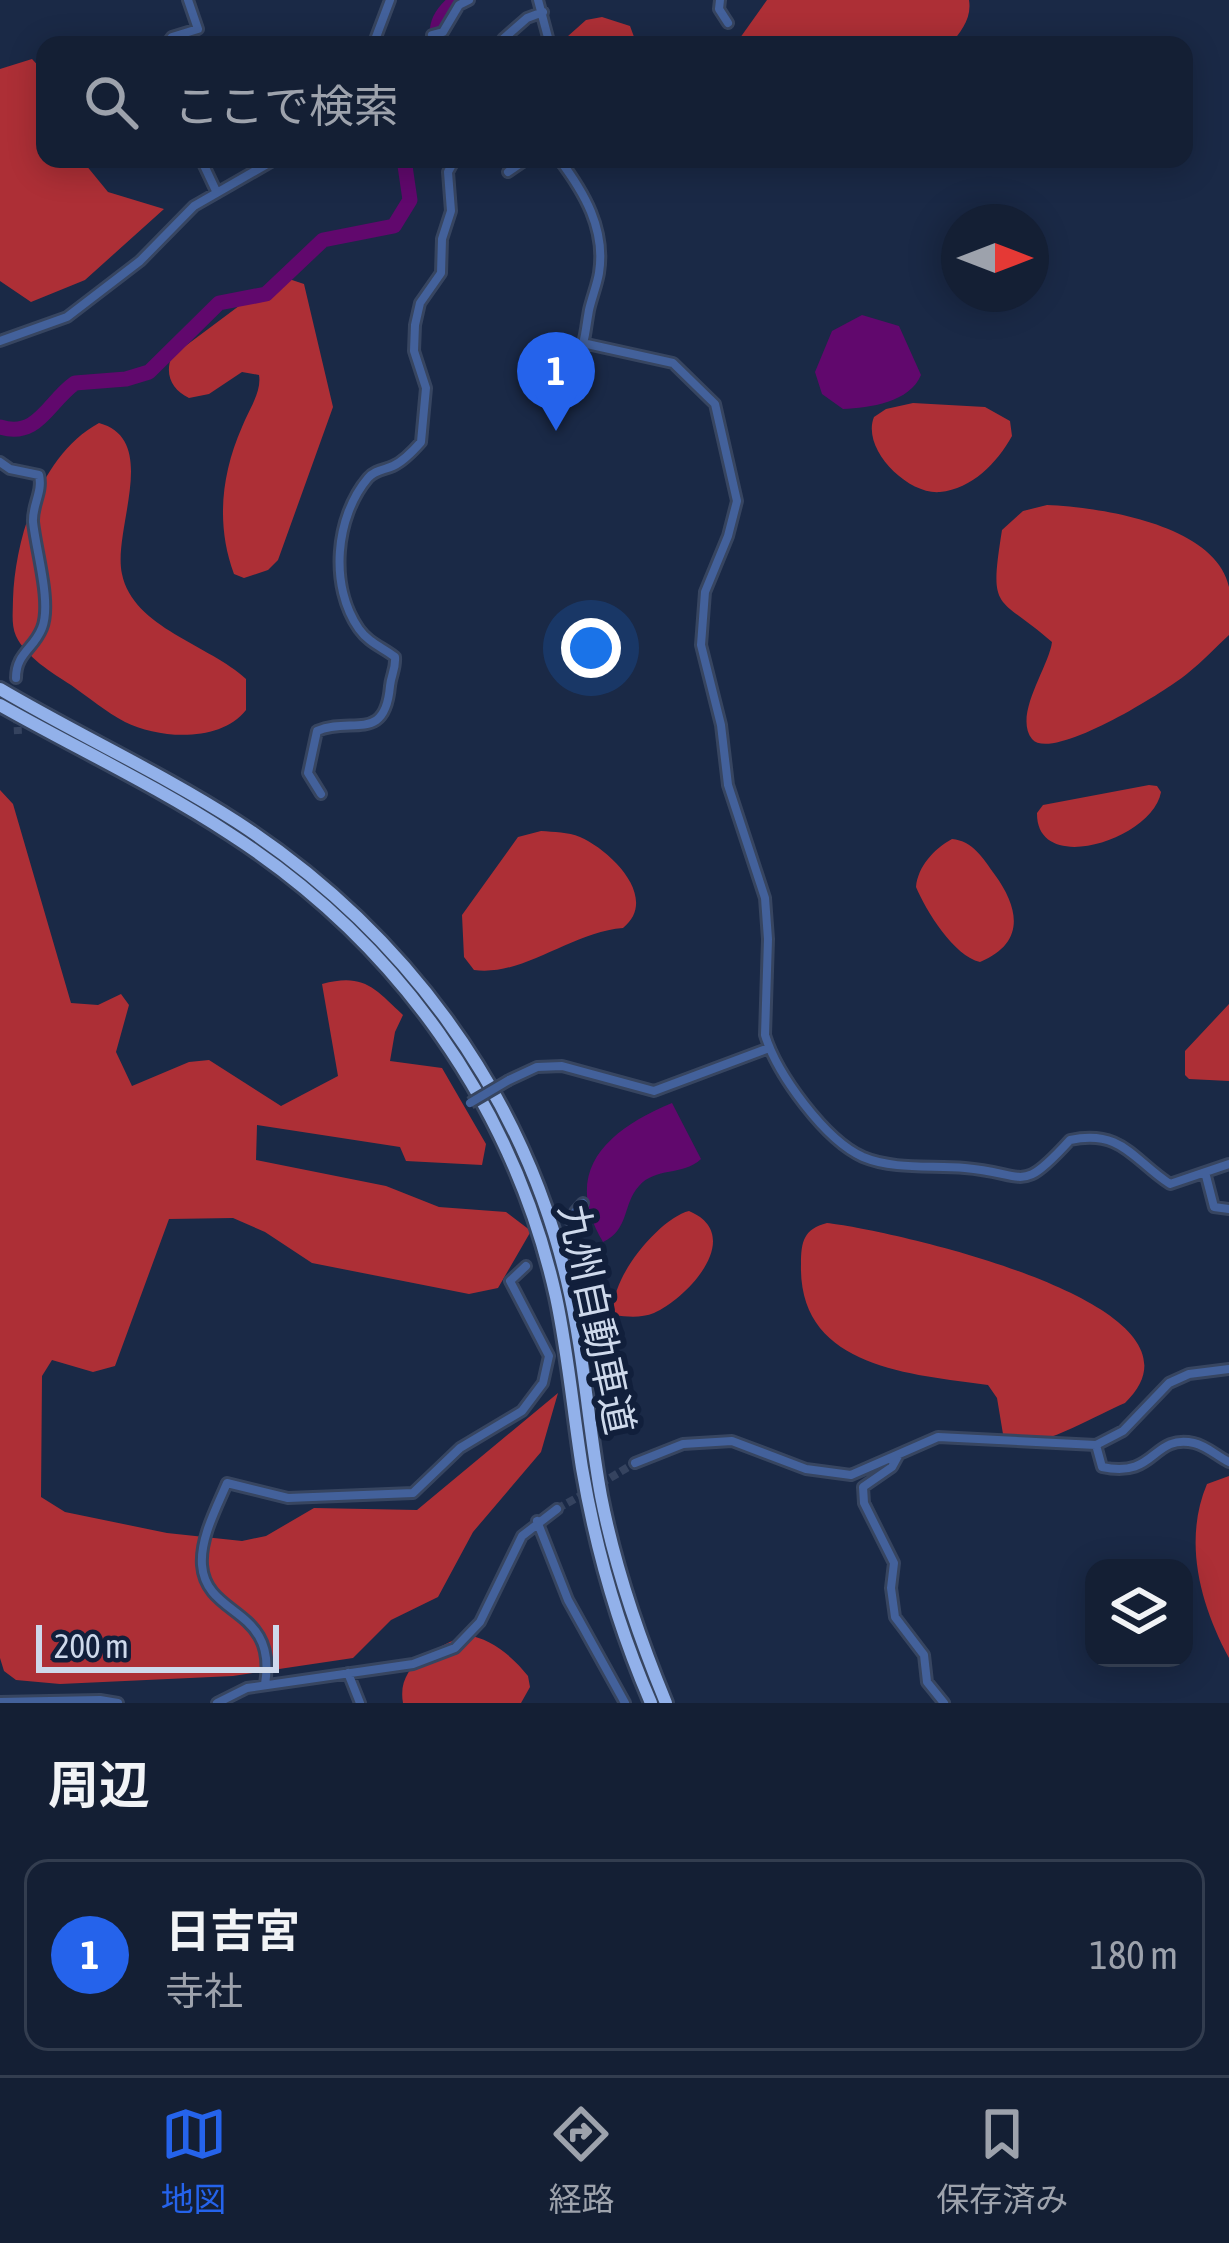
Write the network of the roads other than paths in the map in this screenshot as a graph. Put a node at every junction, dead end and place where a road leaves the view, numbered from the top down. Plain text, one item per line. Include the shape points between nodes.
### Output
1 (188, 0) edge
2 (390, 0) edge
3 (469, 0) edge
4 (538, 0) edge
5 (719, 0) edge
6 (543, 12) junction
7 (728, 23) dead end
8 (432, 35) dead end
9 (178, 36) edge
10 (377, 36) edge
11 (506, 36) edge
12 (548, 36) edge
13 (205, 168) edge
14 (261, 168) edge
15 (450, 168) edge
16 (514, 168) edge
17 (565, 168) edge
18 (508, 172) dead end
19 (217, 194) junction
20 (0, 341) edge
21 (587, 344) junction
22 (560, 376) dead end
23 (0, 462) edge
24 (16, 678) dead end
25 (0, 689) edge
26 (0, 705) edge
27 (321, 794) dead end
28 (769, 1048) junction
29 (470, 1103) dead end
30 (1229, 1164) edge
31 (1205, 1172) junction
32 (583, 1204) dead end
33 (1229, 1209) edge
34 (574, 1212) tunnel mouth
35 (526, 1266) dead end
36 (1229, 1369) edge
37 (1096, 1445) junction
38 (899, 1454) junction
39 (1229, 1462) edge
40 (635, 1463) tunnel mouth
41 (557, 1509) tunnel mouth
42 (537, 1521) junction
43 (348, 1673) junction
44 (265, 1684) junction
45 (0, 1702) edge
46 (118, 1703) edge
47 (217, 1703) edge
48 (360, 1703) edge
49 (625, 1703) edge
50 (651, 1703) edge
51 (666, 1703) edge
52 (944, 1703) edge

1 - 9 street via 198,29
2 - 10 street
3 - 8 street
4 - 6 street
5 - 7 street
6 - 11 street
6 - 12 street
13 - 19 street
14 - 19 street
15 - 27 street via 441,273 415,325 426,388 421,442 369,476 340,538 356,623 395,657 390,700 364,726 316,731 308,773
16 - 18 street
17 - 21 street via 599,239
19 - 20 street via 67,317
21 - 22 street
21 - 28 street via 673,363 716,404 736,501 705,592 701,645 728,785 764,898
23 - 24 street via 39,475 41,485 32,514 45,611
25 - 51 highway, 九州自動車道 via 207,803 296,864 363,920 456,1030 519,1141 559,1249 618,1571
26 - 50 highway, 九州自動車道 via 216,825 296,880 391,970 466,1072 537,1224 596,1538
28 - 29 street, bridge via 654,1091 562,1066 537,1067
28 - 31 street via 809,1109 863,1157 1015,1179 1084,1137 1126,1146 1170,1184
30 - 31 street
31 - 33 street via 1210,1202
32 - 34 street
35 - 44 street via 510,1281 549,1356 543,1383 522,1411 460,1448 413,1493 288,1498 227,1483 202,1565 220,1598 260,1633 268,1650
36 - 37 street via 1169,1382 1123,1431
37 - 38 street via 955,1436
37 - 39 street via 1102,1467 1117,1471 1140,1468 1174,1442
38 - 40 street via 842,1475 709,1441
38 - 52 street via 863,1487 863,1503 894,1563 895,1617 924,1655 927,1682
41 - 42 street
42 - 43 street via 480,1622 455,1648 413,1664
42 - 49 street via 568,1600
43 - 44 street
43 - 48 street
44 - 47 street
45 - 46 street

